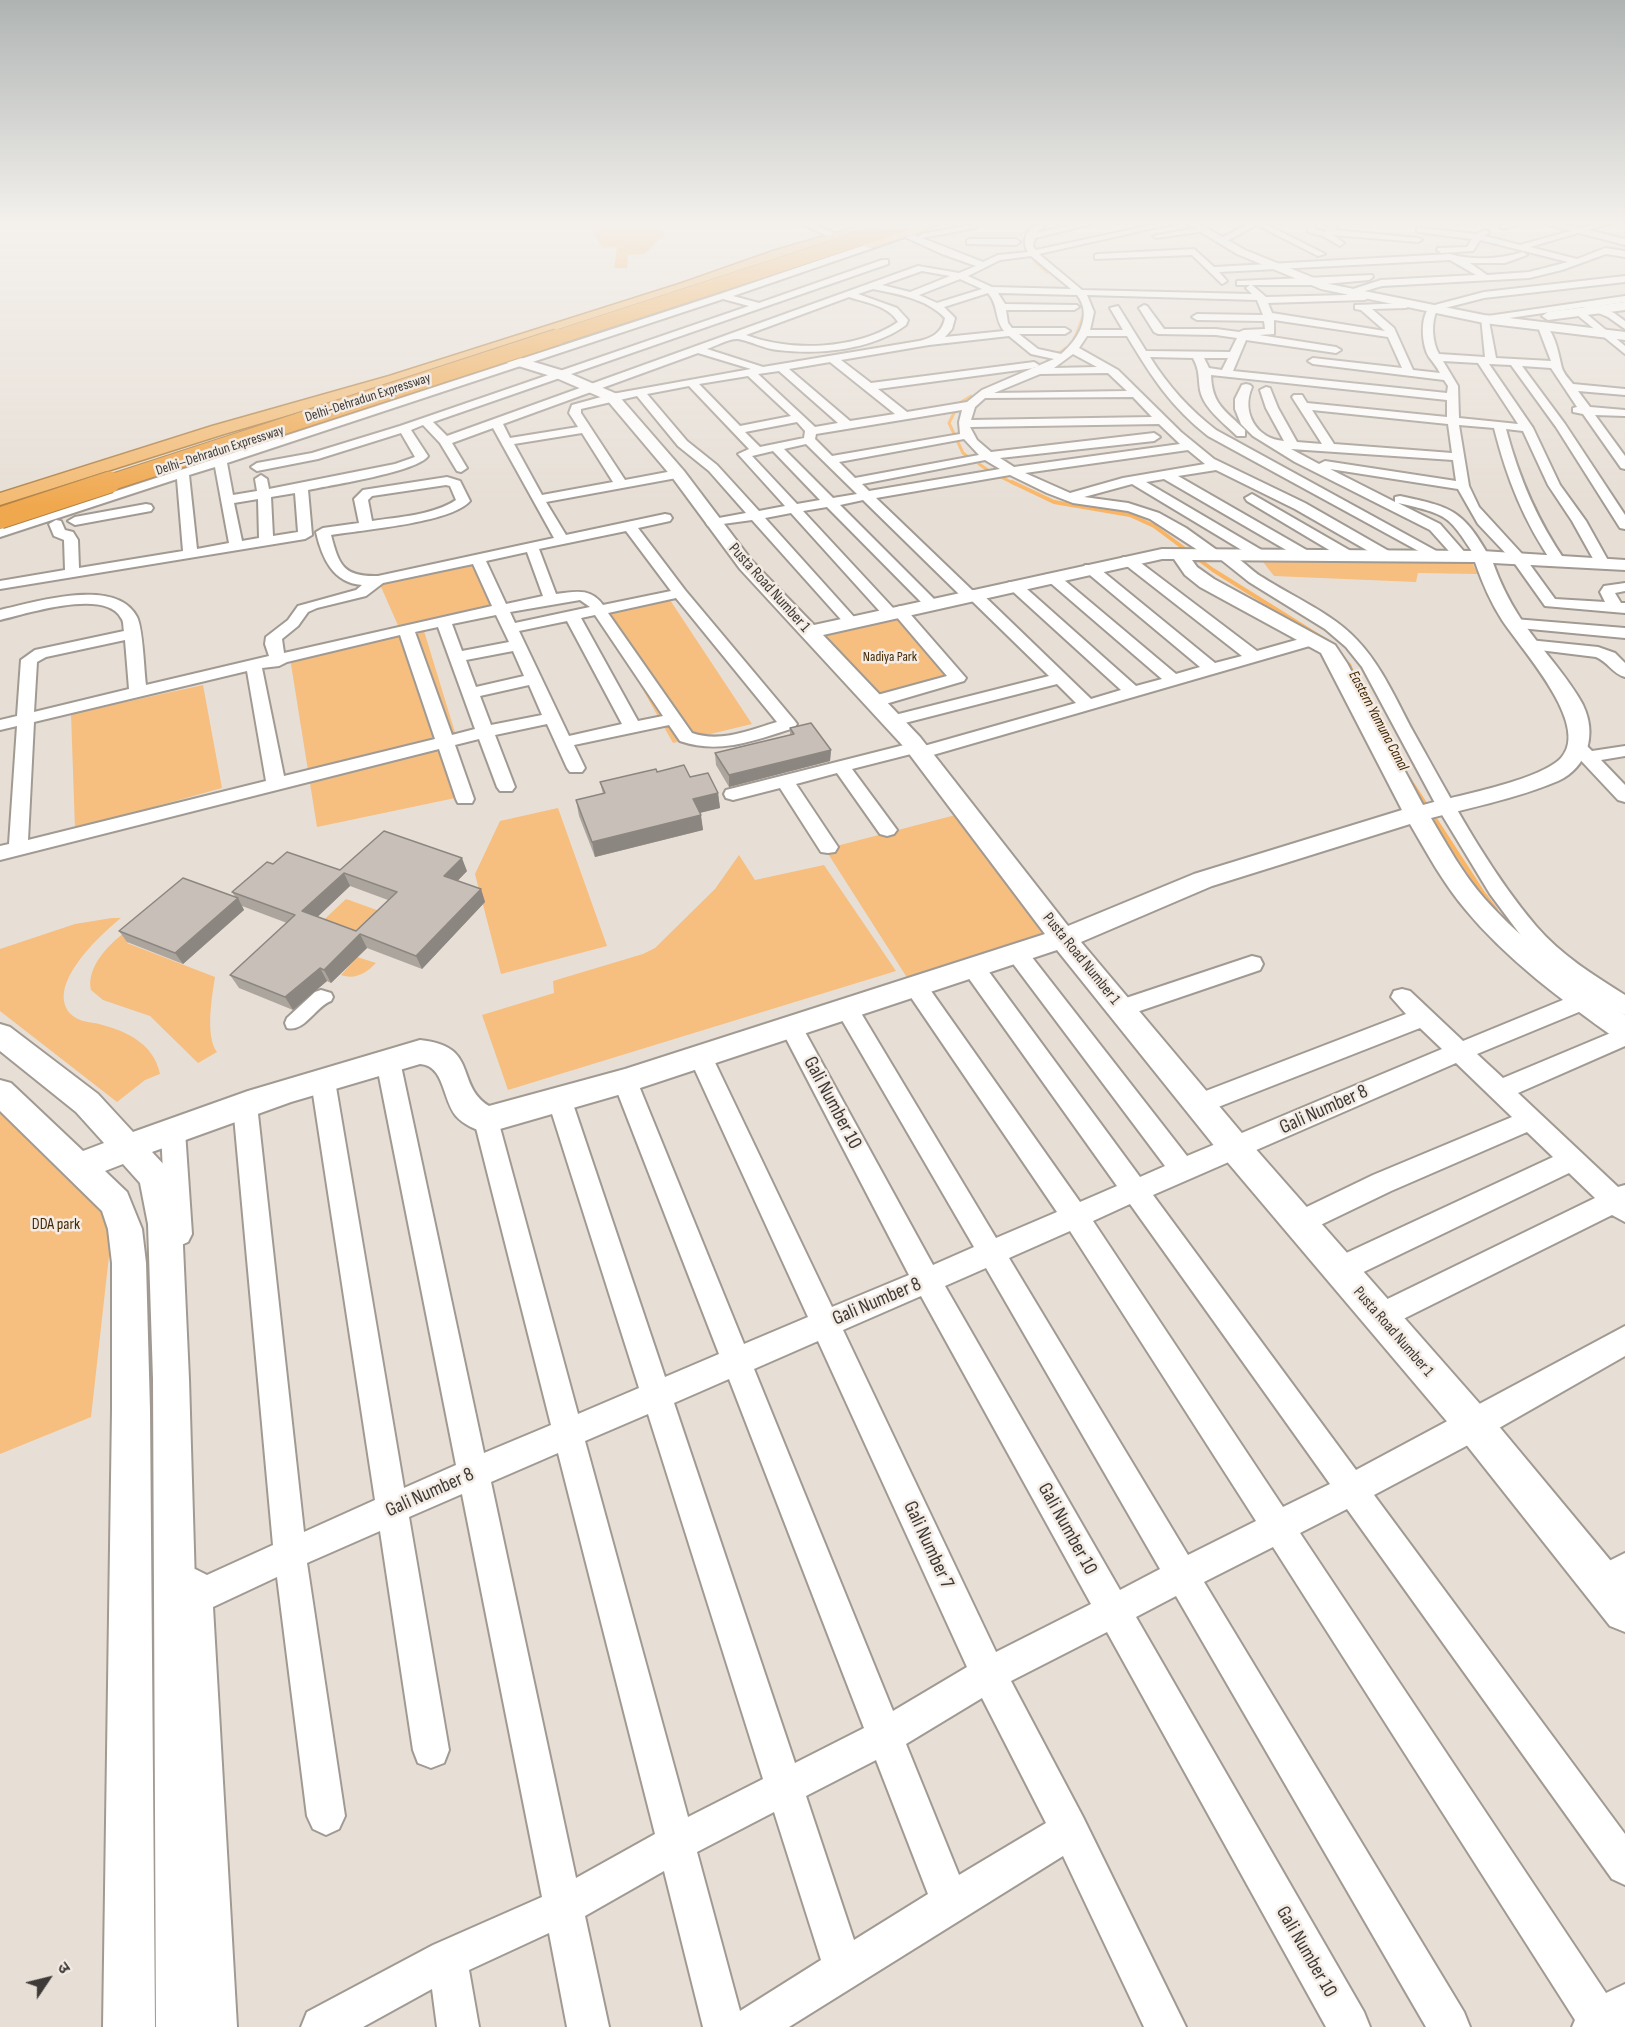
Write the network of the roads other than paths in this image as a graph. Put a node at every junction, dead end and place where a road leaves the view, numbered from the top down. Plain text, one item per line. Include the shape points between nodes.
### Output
1 (586, 318) edge
2 (596, 318) edge
3 (632, 318) edge
4 (634, 318) edge
5 (651, 318) edge
6 (725, 318) edge
7 (782, 318) edge
8 (901, 318) edge
9 (950, 318) edge
10 (1002, 318) edge
11 (1082, 318) edge
12 (1089, 318) edge
13 (1118, 318) edge
14 (1155, 318) edge
15 (1269, 318) edge
16 (1283, 318) edge
17 (1335, 318) edge
18 (1379, 318) edge
19 (1430, 318) edge
20 (1482, 318) edge
21 (1492, 318) edge
22 (1536, 318) edge
23 (1558, 318) edge
24 (1595, 318) edge
25 (1609, 318) edge
26 (1505, 322) junction
27 (1625, 326) edge
28 (1336, 327) junction
29 (1543, 327) junction
30 (1570, 329) junction
31 (1349, 330) junction
32 (1065, 331) dead end
33 (1010, 332) junction
34 (1084, 333) junction
35 (1605, 333) junction
36 (736, 335) junction
37 (1393, 335) junction
38 (1625, 336) edge
39 (1242, 339) junction
40 (931, 342) junction
41 (1136, 344) junction
42 (1302, 345) junction
43 (696, 349) junction
44 (1074, 350) junction
45 (1336, 350) junction
46 (1625, 351) edge
47 (1196, 353) junction
48 (1234, 355) junction
49 (1434, 357) junction
50 (832, 358) junction
51 (510, 360) junction
52 (1486, 360) junction
53 (1513, 361) junction
54 (1046, 363) junction
55 (1332, 363) junction
56 (1299, 364) junction
57 (1556, 365) junction
58 (781, 367) junction
59 (1151, 369) junction
60 (1169, 369) dead end
61 (1186, 369) dead end
62 (757, 370) junction
63 (1110, 370) junction
64 (1227, 371) junction
65 (1408, 372) junction
66 (969, 373) junction
67 (559, 374) junction
68 (1205, 374) junction
69 (1286, 378) junction
70 (691, 382) junction
71 (1124, 382) junction
72 (1007, 384) junction
73 (1452, 386) junction
74 (868, 387) junction
75 (1246, 387) junction
76 (1568, 387) junction
77 (1266, 390) junction
78 (986, 391) junction
79 (1281, 391) junction
80 (602, 392) junction
81 (640, 392) junction
82 (1625, 392) edge
83 (1135, 394) junction
84 (312, 403) junction
85 (1304, 405) junction
86 (1510, 405) junction
87 (1147, 406) junction
88 (970, 407) junction
89 (1126, 407) dead end
90 (1547, 408) junction
91 (1584, 411) junction
92 (1625, 413) edge
93 (904, 415) junction
94 (324, 416) junction
95 (799, 418) junction
96 (1312, 418) junction
97 (874, 420) junction
98 (1162, 420) junction
99 (425, 421) junction
100 (1453, 421) junction
101 (496, 422) junction
102 (958, 422) junction
103 (846, 424) junction
104 (1378, 426) dead end
105 (1499, 426) junction
106 (404, 428) junction
107 (1527, 428) junction
108 (586, 429) junction
109 (737, 430) junction
110 (888, 433) dead end
111 (1241, 433) dead end
112 (1177, 435) junction
113 (956, 437) junction
114 (815, 440) junction
115 (445, 441) junction
116 (565, 443) dead end
117 (1275, 444) junction
118 (1292, 444) junction
119 (509, 446) junction
120 (1189, 446) junction
121 (775, 447) junction
122 (1330, 447) junction
123 (246, 451) junction
124 (757, 451) junction
125 (384, 453) junction
126 (1459, 457) junction
127 (220, 460) junction
128 (830, 460) junction
129 (984, 464) junction
130 (1309, 464) junction
131 (1625, 465) edge
132 (1217, 466) junction
133 (257, 467) junction
134 (461, 468) dead end
135 (1201, 469) junction
136 (317, 470) junction
137 (1013, 471) junction
138 (183, 473) junction
139 (678, 474) junction
140 (1167, 475) junction
141 (1134, 480) junction
142 (852, 482) junction
143 (621, 484) junction
144 (143, 486) junction
145 (1463, 486) junction
146 (1107, 487) junction
147 (301, 488) junction
148 (1015, 489) dead end
149 (264, 494) junction
150 (1369, 494) junction
151 (948, 495) dead end
152 (867, 496) junction
153 (1070, 497) junction
154 (0, 499) edge
155 (227, 500) junction
156 (538, 500) junction
157 (830, 502) junction
158 (792, 508) junction
159 (0, 509) edge
160 (1143, 511) junction
161 (755, 514) junction
162 (0, 518) edge
163 (665, 518) dead end
164 (713, 523) junction
165 (0, 524) edge
166 (56, 524) junction
167 (366, 525) junction
168 (1625, 525) edge
169 (629, 526) junction
170 (1144, 526) dead end
171 (323, 532) junction
172 (0, 534) edge
173 (305, 535) junction
174 (266, 541) junction
175 (563, 541) junction
176 (236, 546) junction
177 (532, 548) junction
178 (1197, 552) junction
179 (190, 554) junction
180 (1260, 555) junction
181 (1305, 555) junction
182 (1435, 556) junction
183 (1461, 556) junction
184 (1482, 556) junction
185 (1351, 557) junction
186 (1389, 557) junction
187 (1518, 558) junction
188 (478, 560) junction
189 (1128, 560) junction
190 (1559, 562) junction
191 (1603, 564) junction
192 (1625, 565) edge
193 (1090, 568) junction
194 (72, 573) junction
195 (1052, 577) junction
196 (378, 580) junction
197 (0, 585) edge
198 (1014, 585) junction
199 (1625, 587) edge
200 (680, 593) junction
201 (971, 594) junction
202 (551, 599) junction
203 (931, 604) junction
204 (1620, 608) edge
205 (500, 610) junction
206 (598, 610) junction
207 (894, 612) junction
208 (0, 615) edge
209 (572, 616) junction
210 (442, 621) junction
211 (850, 621) junction
212 (1514, 624) junction
213 (406, 629) junction
214 (509, 629) junction
215 (809, 632) junction
216 (1625, 633) edge
217 (133, 634) junction
218 (1314, 640) junction
219 (516, 645) junction
220 (1529, 645) junction
221 (1617, 656) edge
222 (456, 657) junction
223 (1254, 657) junction
224 (279, 661) junction
225 (254, 666) junction
226 (1212, 669) junction
227 (1625, 672) edge
228 (1062, 678) junction
229 (533, 679) junction
230 (1173, 680) junction
231 (138, 692) junction
232 (1133, 692) junction
233 (470, 693) junction
234 (1088, 704) junction
235 (884, 711) junction
236 (26, 718) junction
237 (552, 718) junction
238 (673, 719) junction
239 (0, 724) edge
240 (633, 728) junction
241 (485, 732) junction
242 (446, 742) junction
243 (564, 742) junction
244 (918, 750) junction
245 (1625, 751) edge
246 (1583, 752) junction
247 (841, 766) junction
248 (576, 768) dead end
249 (785, 781) junction
250 (276, 784) junction
251 (506, 787) dead end
252 (734, 794) dead end
253 (1625, 796) edge
254 (465, 799) dead end
255 (1431, 809) junction
256 (887, 830) dead end
257 (828, 847) dead end
258 (18, 848) junction
259 (0, 853) edge
260 (1063, 939) junction
261 (1016, 952) junction
262 (1252, 964) dead end
263 (973, 967) junction
264 (916, 987) junction
265 (325, 997) dead end
266 (1402, 997) dead end
267 (1583, 1001) junction
268 (1625, 1006) edge
269 (1122, 1008) junction
270 (847, 1009) junction
271 (1423, 1017) junction
272 (293, 1023) dead end
273 (791, 1027) junction
274 (1625, 1030) edge
275 (0, 1035) edge
276 (1625, 1036) edge
277 (1459, 1051) junction
278 (701, 1057) junction
279 (388, 1061) junction
280 (323, 1080) junction
281 (625, 1081) junction
282 (1500, 1090) junction
283 (0, 1092) edge
284 (559, 1098) junction
285 (1199, 1104) junction
286 (245, 1105) junction
287 (486, 1120) junction
288 (1531, 1120) junction
289 (173, 1131) junction
290 (128, 1147) junction
291 (1236, 1148) junction
292 (1573, 1160) junction
293 (80, 1167) junction
294 (1184, 1171) junction
295 (1134, 1191) junction
296 (1622, 1202) edge
297 (1076, 1217) junction
298 (1299, 1223) junction
299 (991, 1252) junction
300 (1339, 1270) junction
301 (927, 1281) junction
302 (1379, 1317) junction
303 (825, 1324) junction
304 (1625, 1340) edge
305 (737, 1363) junction
306 (656, 1396) junction
307 (1474, 1425) junction
308 (569, 1432) junction
309 (473, 1473) junction
310 (1353, 1489) junction
311 (391, 1511) junction
312 (1280, 1527) junction
313 (290, 1555) junction
314 (1183, 1576) junction
315 (1613, 1576) edge
316 (184, 1603) junction
317 (1625, 1611) edge
318 (1113, 1612) junction
319 (988, 1674) junction
320 (885, 1736) junction
321 (431, 1750) dead end
322 (785, 1789) junction
323 (326, 1816) dead end
324 (1070, 1830) junction
325 (676, 1843) junction
326 (1625, 1866) edge
327 (951, 1902) junction
328 (563, 1907) junction
329 (447, 1959) junction
330 (844, 1969) junction
331 (1605, 2020) edge
332 (129, 2027) edge
333 (182, 2027) edge
334 (216, 2027) edge
335 (322, 2027) edge
336 (458, 2027) edge
337 (588, 2027) edge
338 (724, 2027) edge
339 (752, 2027) edge
340 (1166, 2027) edge
341 (1349, 2027) edge
342 (1449, 2027) edge

1 - 84 highway, Delhi–Dehradun Expressway
2 - 159 highway, Delhi-Dehradun Expressway
3 - 162 highway, Delhi-Dehradun Expressway, bridge
4 - 51 highway, Delhi–Dehradun Expressway
5 - 51 street
6 - 67 street
7 - 36 street
8 - 36 street via 903,323 874,338 812,347 761,345
9 - 40 street via 942,336
10 - 33 street
11 - 54 street via 1072,343
12 - 34 street
13 - 41 street
14 - 39 street via 1162,332 1216,332
15 - 39 street via 1270,332 1250,331
16 - 28 street
17 - 31 street
18 - 37 street
19 - 49 street via 1429,338
20 - 52 street
21 - 26 street
22 - 26 street
23 - 30 street
24 - 35 street
25 - 27 street
26 - 29 street
28 - 31 street
28 - 45 street
29 - 30 street
29 - 57 street
30 - 35 street
31 - 37 street
32 - 33 street
33 - 40 street
33 - 54 street
34 - 41 street
34 - 44 street
35 - 38 street
35 - 46 street
36 - 43 street
37 - 65 street
39 - 41 street
39 - 42 street
39 - 48 street
40 - 50 street
40 - 66 street
41 - 47 street
41 - 59 street
42 - 45 street
42 - 56 street
43 - 62 street
43 - 80 street
44 - 54 street
44 - 63 street
45 - 55 street
47 - 48 street
47 - 68 street
48 - 64 street
49 - 52 street
49 - 73 street
50 - 58 street
50 - 74 street via 858,373
51 - 67 street, Pusta Road Number 1
51 - 94 highway, Delhi–Dehradun Expressway
51 - 123 street
52 - 53 street
52 - 86 street
53 - 57 street
53 - 90 street
54 - 63 street
54 - 66 street
54 - 72 street
54 - 78 street
55 - 56 street
55 - 65 street
56 - 69 street
56 - 73 street
57 - 76 street
58 - 62 street
58 - 103 street
59 - 60 street
59 - 182 street via 1168,392 1212,433
61 - 68 street
62 - 70 street
62 - 95 street
63 - 71 street
64 - 68 street
64 - 69 street
65 - 73 street
66 - 74 street
66 - 78 street
67 - 80 street, Pusta Road Number 1
67 - 99 street
68 - 75 street
68 - 111 street via 1210,402
69 - 73 street
69 - 79 street
70 - 81 street
70 - 109 street
71 - 72 street
71 - 83 street
72 - 78 street
73 - 100 street
74 - 93 street
75 - 77 street
75 - 117 street via 1241,399 1243,419
76 - 82 street
76 - 91 street
77 - 79 street
77 - 118 street
78 - 83 street
78 - 88 street via 962,403
79 - 85 street via 1293,393
80 - 81 street
80 - 101 street
80 - 108 street via 576,407 575,413
80 - 139 street, Pusta Road Number 1
81 - 161 street via 700,461 713,468
83 - 87 street
84 - 94 street via 306,409 308,413
84 - 154 highway, Delhi–Dehradun Expressway
85 - 96 street
85 - 100 street
86 - 90 street
86 - 107 street
87 - 89 street
87 - 98 street
88 - 93 street
88 - 102 street
90 - 91 street
90 - 168 street
91 - 92 street
91 - 131 street
93 - 97 street
94 - 165 highway, Delhi–Dehradun Expressway
95 - 109 street
95 - 114 street
96 - 104 street
96 - 122 street
97 - 103 street
97 - 110 street
98 - 102 street
98 - 112 street
99 - 106 street
99 - 115 street
100 - 105 street
100 - 126 street via 1450,435
101 - 115 street
101 - 119 street
102 - 113 street
102 - 129 street
103 - 114 street
105 - 107 street
105 - 190 street via 1517,492
106 - 125 street
106 - 125 street via 422,456 412,463
107 - 191 street via 1554,484
108 - 119 street
108 - 143 street
109 - 124 street
112 - 120 street
112 - 129 street
113 - 128 street
113 - 129 street
114 - 121 street
114 - 128 street
115 - 134 street
116 - 119 street
117 - 118 street
117 - 130 street
118 - 122 street
119 - 156 street
120 - 132 street
120 - 137 street
121 - 124 street
121 - 157 street
122 - 126 street
123 - 127 street
123 - 133 street
124 - 158 street via 744,454
125 - 136 street
125 - 136 street
126 - 145 street
127 - 138 street
127 - 155 street
128 - 142 street
129 - 137 street
129 - 137 street
129 - 142 street
129 - 151 street via 1005,484
129 - 152 street
130 - 145 street
130 - 150 street
132 - 135 street
132 - 186 street via 1285,498
133 - 136 street
133 - 149 street
135 - 140 street
135 - 185 street
136 - 147 street
137 - 153 street
138 - 144 street
138 - 179 street
139 - 143 street
139 - 164 street, Pusta Road Number 1
140 - 141 street
140 - 181 street
141 - 146 street
141 - 180 street
142 - 152 street
143 - 156 street
144 - 166 street via 146,513
144 - 172 street
145 - 187 street via 1483,521
146 - 153 street
146 - 160 street
147 - 149 street
147 - 173 street
148 - 170 street via 1059,506 1127,518
149 - 155 street
149 - 174 street
150 - 183 street via 1435,526
150 - 184 street via 1450,512
152 - 157 street
152 - 201 street via 885,508
153 - 160 street
155 - 176 street
156 - 175 street
157 - 158 street
157 - 203 street
158 - 161 street
158 - 207 street
160 - 178 street via 1172,526
161 - 164 street
161 - 211 street
163 - 169 street
164 - 215 street, Pusta Road Number 1 via 746,566
166 - 172 street
166 - 194 street via 59,533 71,540
167 - 167 street via 452,509 463,501 454,484 447,481 368,493 361,499
167 - 171 street
169 - 175 street
169 - 200 street
171 - 173 street
171 - 196 street via 339,570 348,578
173 - 174 street
174 - 176 street
175 - 177 street
176 - 179 street
177 - 188 street
177 - 202 street
178 - 180 street
178 - 189 street
178 - 218 street via 1191,571
178 - 255 street via 1254,580 1326,624 1355,647 1369,666
179 - 194 street
180 - 181 street
181 - 185 street
182 - 183 street
182 - 186 street
183 - 184 street
184 - 187 street
184 - 212 street via 1493,588
185 - 186 street
187 - 190 street
187 - 204 street via 1550,603
188 - 196 street
188 - 205 street
189 - 193 street
189 - 223 street
190 - 191 street
191 - 192 street
193 - 195 street
193 - 226 street
194 - 197 street
195 - 198 street
195 - 230 street
196 - 224 street via 361,593 303,609 293,623 274,637
198 - 201 street
198 - 232 street
199 - 204 street via 1607,592
200 - 206 street
200 - 238 street via 788,724 712,744 686,737
201 - 203 street
201 - 228 street
202 - 205 street
202 - 206 street via 583,595
203 - 207 street
205 - 210 street
205 - 214 street
206 - 209 street
206 - 238 street
207 - 211 street
207 - 235 street via 958,678
208 - 217 street via 95,600 123,610 130,618
209 - 214 street
209 - 240 street
210 - 213 street
210 - 222 street
211 - 215 street
212 - 216 street
212 - 220 street
213 - 224 street
213 - 242 street
214 - 219 street
215 - 235 street, Pusta Road Number 1
217 - 231 street
217 - 236 street via 33,656 27,665
218 - 223 street
218 - 255 street via 1328,649 1337,663 1384,757
219 - 222 street
219 - 229 street
220 - 221 street
220 - 246 street via 1572,704
221 - 227 street
222 - 233 street
223 - 226 street
224 - 225 street
225 - 231 street
225 - 250 street
226 - 230 street
228 - 234 street
228 - 235 street
229 - 233 street
229 - 237 street
230 - 232 street
231 - 236 street
232 - 234 street
233 - 241 street
234 - 244 street
235 - 244 street, Pusta Road Number 1
236 - 239 street
236 - 258 street
237 - 241 street
237 - 243 street
238 - 240 street
240 - 243 street
241 - 242 street
241 - 251 street
242 - 250 street
242 - 254 street
243 - 248 street
244 - 247 street
244 - 260 street, Pusta Road Number 1
245 - 246 street
246 - 253 street
246 - 255 street via 1551,774 1511,789
247 - 249 street
247 - 256 street
249 - 252 street
249 - 257 street
250 - 258 street
255 - 260 street via 1203,880
255 - 267 street via 1443,859 1473,902 1533,962
255 - 268 street via 1529,932 1572,973
258 - 259 street
260 - 261 street
260 - 269 street, Pusta Road Number 1
261 - 263 street
261 - 294 street
262 - 269 street
263 - 264 street
263 - 295 street
264 - 270 street
264 - 297 street
265 - 272 street via 321,996
266 - 271 street
267 - 274 street
267 - 277 street, Gali Number 8
269 - 285 street, Pusta Road Number 1
270 - 273 street
270 - 299 street
271 - 277 street
271 - 285 street
273 - 278 street
273 - 301 street, Gali Number 10
275 - 290 street via 87,1103
276 - 282 street
277 - 282 street
277 - 291 street, Gali Number 8
278 - 281 street
278 - 303 street, Gali Number 7
279 - 280 street
279 - 287 street via 420,1052 442,1057 451,1066 462,1100 472,1113
279 - 309 street
280 - 286 street
280 - 311 street
281 - 284 street
281 - 305 street
282 - 288 street
283 - 293 street
284 - 287 street
284 - 306 street
285 - 291 street, Pusta Road Number 1
286 - 289 street
286 - 313 street
287 - 308 street
288 - 292 street
288 - 298 street
289 - 290 street
289 - 316 street
290 - 293 street
290 - 316 street via 155,1177 165,1224
291 - 294 street, Gali Number 8
291 - 298 street, Pusta Road Number 1
292 - 296 street
292 - 300 street
293 - 332 street via 115,1202 125,1228 129,1263
294 - 295 street, Gali Number 8
295 - 297 street, Gali Number 8
295 - 310 street
296 - 302 street
297 - 299 street, Gali Number 8
297 - 312 street
298 - 300 street, Pusta Road Number 1
299 - 301 street, Gali Number 8
299 - 314 street
300 - 302 street, Pusta Road Number 1
301 - 303 street, Gali Number 8
301 - 318 street, Gali Number 10
302 - 307 street, Pusta Road Number 1
303 - 305 street, Gali Number 8
303 - 319 street, Gali Number 7
304 - 307 street
305 - 306 street, Gali Number 8
305 - 320 street
306 - 308 street, Gali Number 8
306 - 322 street
307 - 310 street
307 - 315 street, Pusta Road Number 1
308 - 309 street, Gali Number 8
308 - 325 street
309 - 311 street, Gali Number 8
309 - 328 street
310 - 312 street
310 - 326 street
311 - 313 street, Gali Number 8
311 - 321 street
312 - 314 street
312 - 331 street
313 - 316 street, Gali Number 8
313 - 323 street
314 - 318 street
314 - 342 street
315 - 317 street, Pusta Road Number 1
316 - 333 street
316 - 334 street
318 - 319 street
318 - 341 street, Gali Number 10
319 - 320 street
319 - 324 street, Gali Number 7
320 - 322 street
320 - 327 street
322 - 325 street
322 - 330 street
324 - 327 street
324 - 340 street, Gali Number 7
325 - 328 street
325 - 338 street
327 - 330 street
328 - 329 street
328 - 337 street
329 - 335 street
329 - 336 street
330 - 339 street

